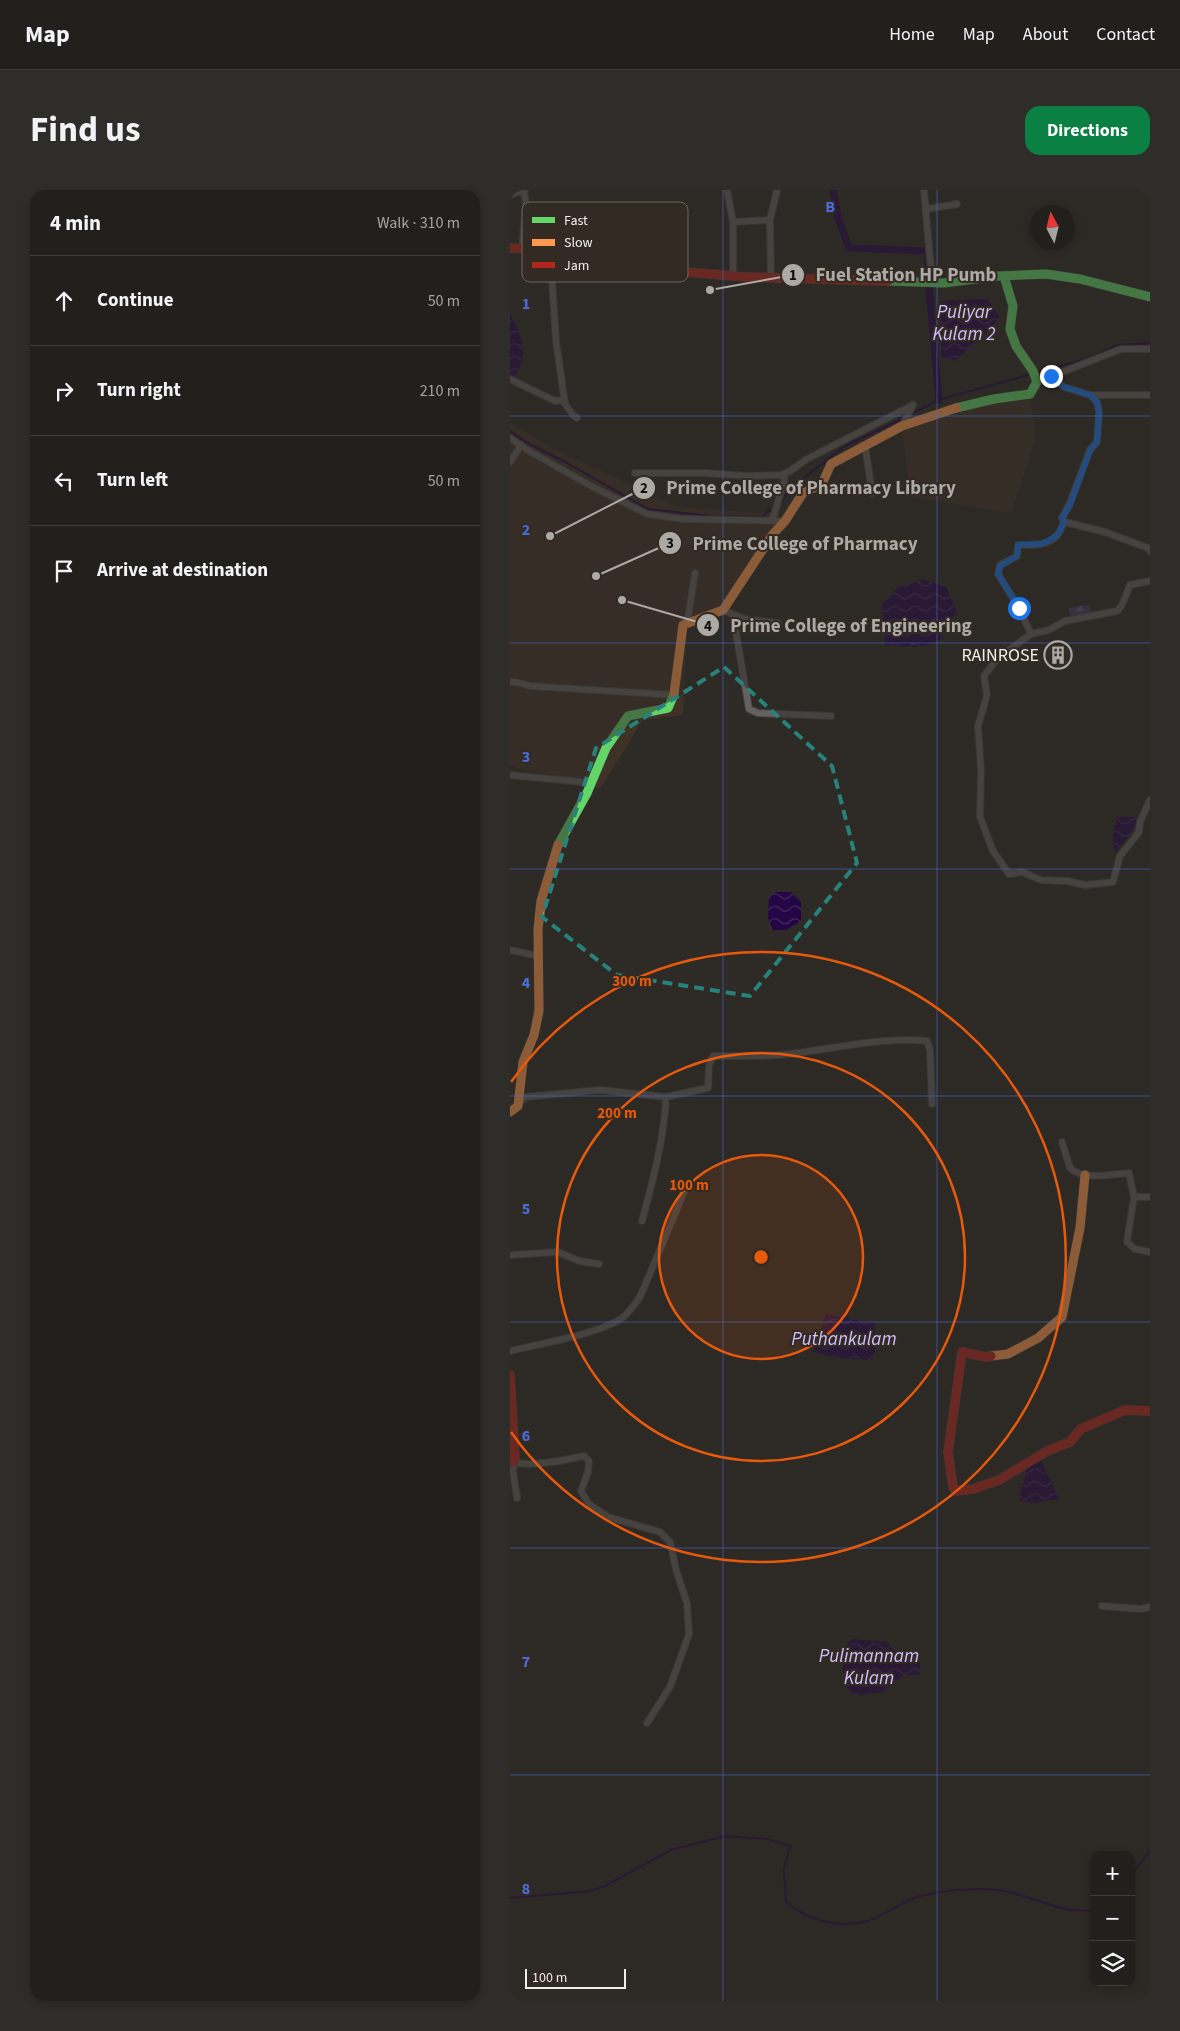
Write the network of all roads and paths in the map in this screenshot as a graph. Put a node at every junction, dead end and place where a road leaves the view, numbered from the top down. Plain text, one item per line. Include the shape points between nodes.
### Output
1 (524, 190) edge
2 (727, 190) edge
3 (777, 190) edge
4 (924, 190) edge
5 (510, 194) edge
6 (957, 204) dead end
7 (926, 209) junction
8 (770, 220) junction
9 (733, 222) junction
10 (510, 248) edge
11 (522, 248) edge
12 (688, 272) edge
13 (732, 276) junction
14 (1004, 276) junction
15 (771, 277) junction
16 (552, 282) edge
17 (932, 282) junction
18 (1150, 297) edge
19 (1150, 349) edge
20 (1051, 376) junction
21 (510, 379) edge
22 (1037, 382) junction
23 (1090, 395) junction
24 (1150, 395) edge
25 (564, 400) junction
26 (577, 418) dead end
27 (902, 426) junction
28 (510, 438) edge
29 (521, 445) junction
30 (865, 445) junction
31 (510, 462) edge
32 (635, 473) dead end
33 (785, 474) junction
34 (872, 493) dead end
35 (772, 521) junction
36 (785, 521) junction
37 (1064, 522) junction
38 (1150, 551) edge
39 (694, 573) dead end
40 (1150, 580) edge
41 (723, 610) junction
42 (733, 615) junction
43 (778, 623) dead end
44 (687, 624) junction
45 (1031, 634) junction
46 (510, 682) edge
47 (673, 696) junction
48 (831, 716) dead end
49 (510, 775) edge
50 (590, 786) junction
51 (1150, 800) edge
52 (510, 950) edge
53 (538, 956) junction
54 (666, 1097) junction
55 (932, 1104) dead end
56 (514, 1109) edge
57 (1062, 1142) dead end
58 (1085, 1175) junction
59 (688, 1183) dead end
60 (1134, 1197) junction
61 (1150, 1197) edge
62 (642, 1221) dead end
63 (1150, 1252) edge
64 (510, 1255) edge
65 (599, 1264) dead end
66 (510, 1351) edge
67 (510, 1375) edge
68 (1150, 1411) edge
69 (512, 1461) edge
70 (517, 1498) dead end
71 (1102, 1606) dead end
72 (1150, 1607) edge
73 (647, 1724) dead end

1 - 5 street
2 - 9 street
3 - 8 street
4 - 7 street
6 - 7 street
7 - 17 street
8 - 9 street
8 - 15 street
9 - 13 street
10 - 11 street
12 - 13 street
13 - 15 street
14 - 17 street
14 - 18 street via 1046,274
14 - 22 street via 1013,306 1010,328 1016,346
15 - 17 street
16 - 25 street
19 - 20 street via 1121,349
20 - 22 street
20 - 23 street via 1064,387
21 - 25 street via 555,401
22 - 27 street via 1030,394 945,411
23 - 24 street
23 - 37 street via 1097,402 1097,442 1090,450 1062,518
25 - 26 street
27 - 30 street
27 - 33 street via 912,405 806,459
28 - 29 street
29 - 31 street
29 - 35 street via 593,487 648,514 682,519
30 - 34 street
30 - 36 street via 831,464 822,484 803,493
32 - 33 street
33 - 35 street
35 - 36 street
36 - 41 street
37 - 38 street via 1105,532
37 - 45 street via 1058,534 1050,540 1041,544 1018,545 1017,556 999,569 998,574
39 - 44 street
40 - 45 street via 1130,585 1117,611 1065,622
41 - 42 street
41 - 44 street
42 - 43 street
42 - 48 street via 749,709 758,713
44 - 47 street via 683,625
45 - 51 street via 998,658 984,676 987,695 978,726 980,817 993,851 1009,874 1022,872 1041,880 1085,885 1113,882 1120,856 1139,832
46 - 47 street
47 - 50 street via 668,708 628,716 606,748
49 - 50 street via 582,782
50 - 53 street via 560,843 541,901
52 - 53 street
53 - 56 street via 539,1011 523,1062
54 - 55 street via 708,1088 713,1056 787,1055 915,1040 927,1041 930,1050
54 - 56 street via 600,1090 525,1097
54 - 62 street via 656,1169
57 - 58 street via 1070,1168
58 - 60 street via 1129,1173
58 - 68 street via 1080,1228 1062,1317 1038,1338 1008,1354 986,1357 962,1352 948,1452 953,1487 956,1491 999,1480 1047,1451 1070,1442 1081,1429 1125,1410
59 - 66 street via 632,1309 598,1329
60 - 61 street
60 - 63 street via 1127,1242 1135,1249
64 - 65 street via 558,1252 579,1261
67 - 69 street
69 - 70 street
69 - 73 street via 520,1464 547,1463 584,1456 589,1461 589,1468 581,1490 589,1504 608,1517 660,1532 670,1542 687,1602 690,1634 670,1687
71 - 72 street

